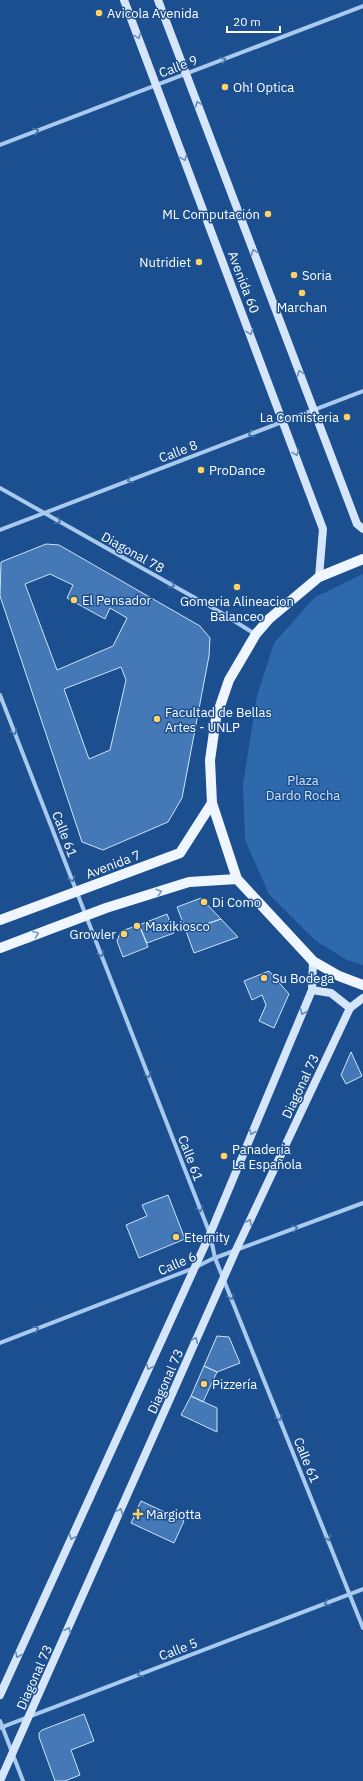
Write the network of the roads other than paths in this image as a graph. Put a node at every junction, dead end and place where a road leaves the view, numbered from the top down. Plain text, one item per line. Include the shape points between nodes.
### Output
1 (124, 0) edge
2 (158, 0) edge
3 (363, 6) edge
4 (186, 74) junction
5 (156, 85) junction
6 (0, 145) edge
7 (363, 391) edge
8 (314, 410) junction
9 (284, 421) junction
10 (0, 488) edge
11 (44, 513) junction
12 (363, 529) edge
13 (0, 530) edge
14 (363, 559) edge
15 (319, 577) junction
16 (256, 634) junction
17 (0, 695) edge
18 (212, 803) junction
19 (237, 879) junction
20 (77, 891) junction
21 (86, 915) junction
22 (0, 920) edge
23 (0, 948) edge
24 (313, 961) junction
25 (363, 984) edge
26 (312, 990) junction
27 (363, 998) edge
28 (350, 1008) junction
29 (363, 1203) edge
30 (210, 1234) junction
31 (236, 1250) junction
32 (215, 1258) junction
33 (194, 1268) junction
34 (223, 1278) junction
35 (0, 1343) edge
36 (363, 1589) edge
37 (350, 1594) junction
38 (363, 1628) edge
39 (0, 1695) edge
40 (30, 1716) junction
41 (0, 1722) edge
42 (1, 1727) edge
43 (12, 1754) junction
44 (0, 1781) edge
45 (23, 1781) edge

1 -> 5 main road, Avenida 60
2 - 4 main road, Avenida 60
4 -> 3 street, Calle 9
4 - 5 street, Calle 9
8 -> 4 main road, Avenida 60
6 -> 5 street, Calle 9
5 -> 9 main road, Avenida 60
7 - 8 street, Calle 8
8 - 9 street, Calle 8
8 - 12 main road, Avenida 60 via 357,524
9 -> 11 street, Calle 8
9 -> 15 main road, Avenida 60 via 324,529
10 - 11 street, Diagonal 78
11 - 13 street, Calle 8
11 -> 16 street, Diagonal 78
14 - 15 main road
15 - 16 main road via 269,619
16 - 18 main road via 229,680 216,718 210,760
17 -> 20 street, Calle 61
18 - 19 main road
18 - 20 main road, Avenida 7 via 180,853
21 -> 19 main road via 189,882
19 - 24 main road
20 - 21 street, Calle 61
20 - 22 main road, Avenida 7
23 -> 21 main road
21 -> 30 street, Calle 61
24 - 25 main road via 339,976
24 - 26 main road, Diagonal 73
26 - 28 main road via 331,993
26 -> 30 main road, Diagonal 73
27 - 28 main road, Diagonal 73
31 -> 28 main road, Diagonal 73
31 -> 29 street, Calle 6
30 - 32 street, Calle 61
30 - 33 main road, Diagonal 73
31 - 32 street, Calle 6
31 - 34 main road, Diagonal 73
32 - 33 street, Calle 6
32 - 34 street, Calle 61
35 -> 33 street, Calle 6
33 -> 39 main road, Diagonal 73
34 -> 37 street, Calle 61
40 -> 34 main road, Diagonal 73
36 - 37 street, Calle 5
37 - 38 street, Calle 61
37 -> 40 street, Calle 5
40 - 42 street, Calle 5
40 - 43 main road, Diagonal 73
41 - 42 street
42 - 43 street
43 - 44 main road, Diagonal 73
43 - 45 street

